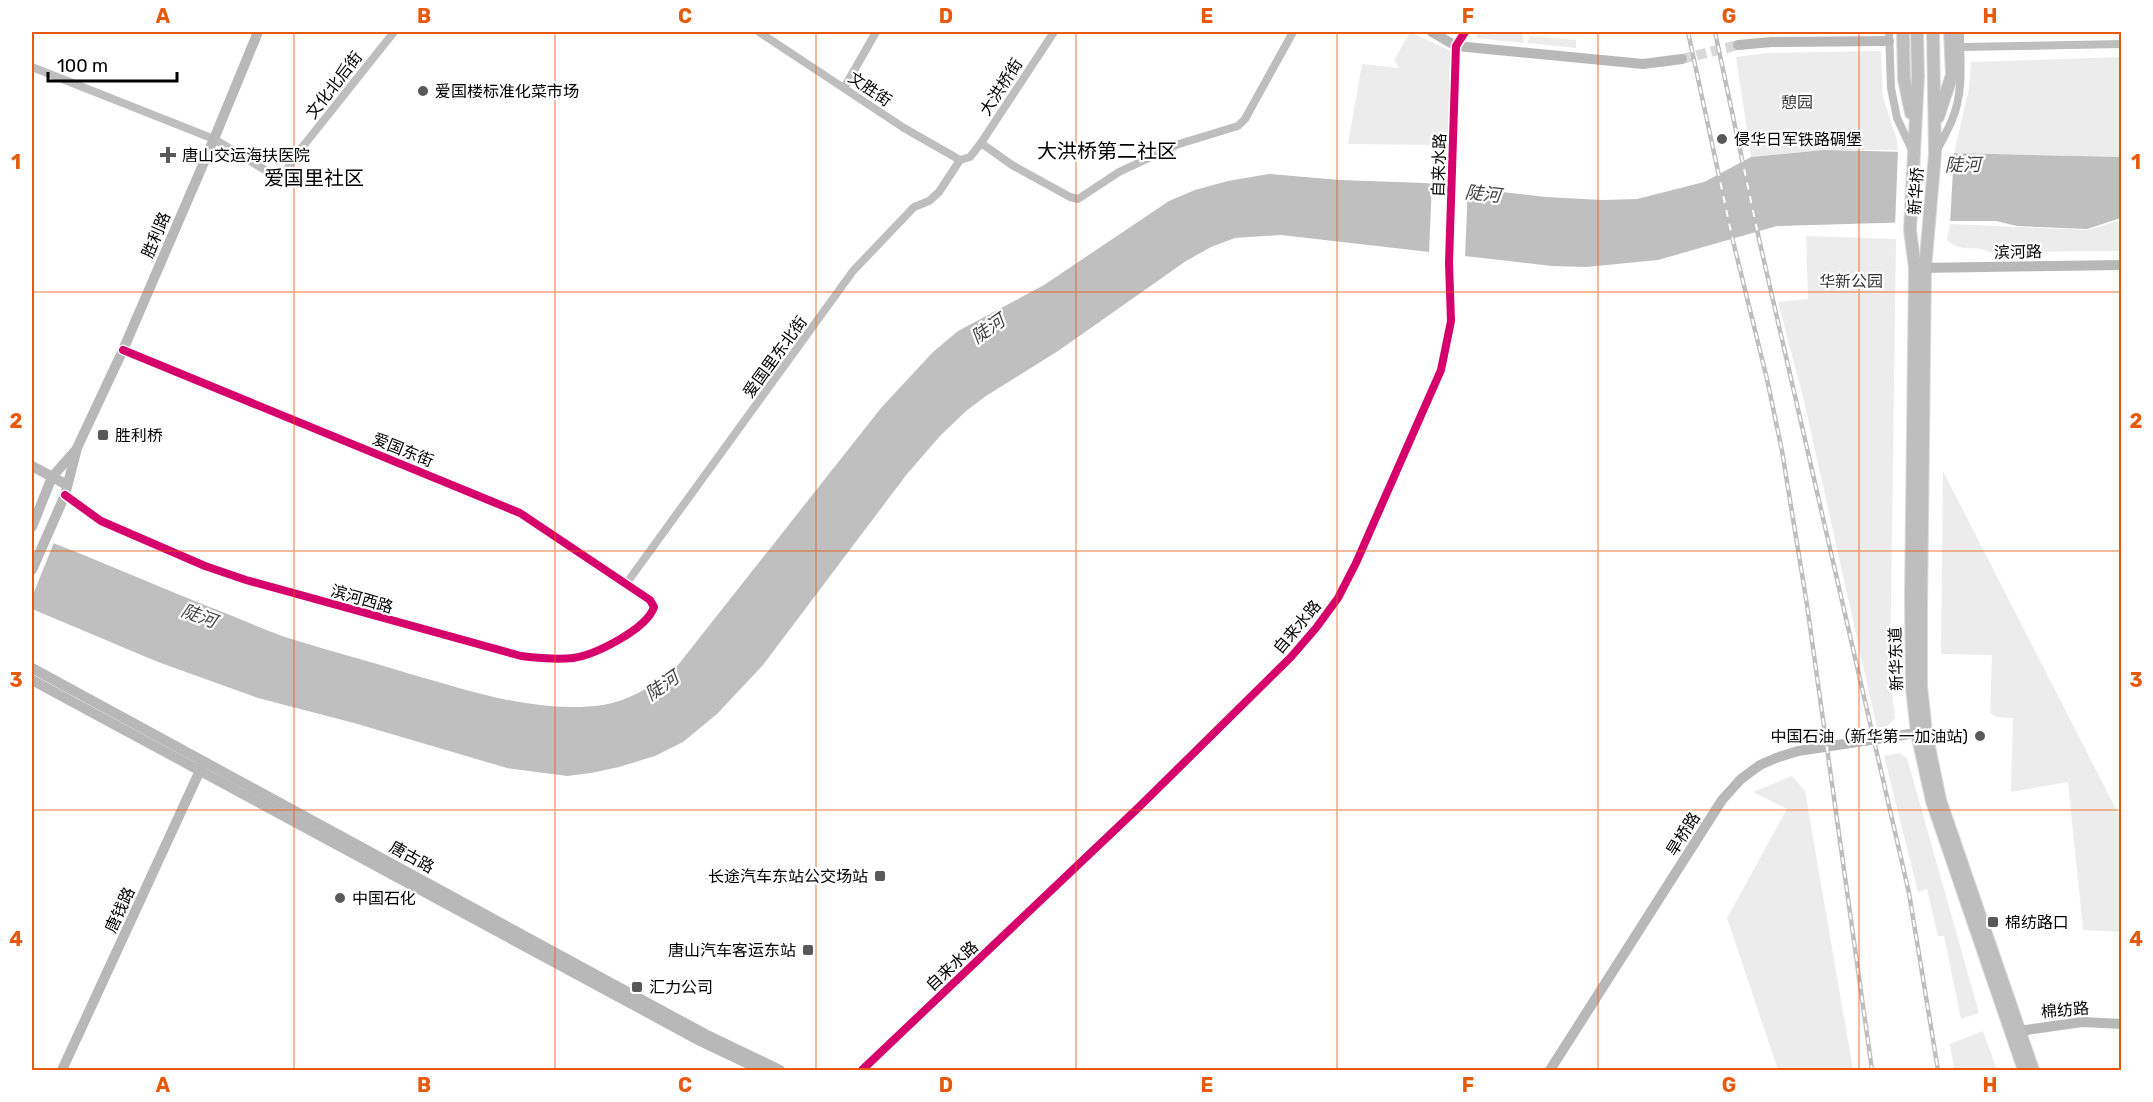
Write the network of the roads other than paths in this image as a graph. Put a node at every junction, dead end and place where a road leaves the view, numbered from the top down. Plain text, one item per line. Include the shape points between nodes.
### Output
1 (258, 32) edge
2 (394, 32) edge
3 (759, 32) edge
4 (876, 32) edge
5 (1054, 32) edge
6 (1293, 32) edge
7 (1432, 32) edge
8 (1465, 32) edge
9 (1903, 32) edge
10 (1917, 32) edge
11 (1933, 32) edge
12 (1950, 32) edge
13 (1960, 32) edge
14 (1889, 36) edge
15 (2121, 44) edge
16 (1738, 45) tunnel mouth
17 (1456, 46) junction
18 (1960, 47) junction
19 (1682, 59) tunnel mouth
20 (32, 67) edge
21 (844, 88) junction
22 (1935, 126) junction
23 (1915, 129) junction
24 (214, 139) junction
25 (981, 143) junction
26 (1914, 154) junction
27 (1935, 154) junction
28 (960, 160) junction
29 (1910, 230) joint
30 (1930, 230) joint
31 (2121, 265) edge
32 (1920, 268) junction
33 (123, 350) junction
34 (77, 448) junction
35 (32, 466) edge
36 (52, 477) junction
37 (66, 490) junction
38 (32, 527) edge
39 (32, 570) edge
40 (626, 584) junction
41 (654, 607) joint
42 (32, 668) edge
43 (32, 681) edge
44 (1922, 732) junction
45 (202, 766) junction
46 (2121, 1024) edge
47 (2016, 1031) junction
48 (62, 1071) edge
49 (761, 1071) edge
50 (780, 1071) edge
51 (862, 1071) edge
52 (1550, 1071) edge
53 (2024, 1071) edge
54 (2033, 1071) edge

1 - 24 street, 胜利路
2 - 24 street, 文化北后街 via 286,171 275,176
3 - 21 street, 文胜街
4 - 21 street
5 - 25 street, 大洪桥街
6 - 25 street via 1238,126 1179,144 1119,172 1078,199 1012,165
7 - 17 street
8 - 17 street
9 - 23 main road via 1904,79
10 - 23 main road
11 - 22 main road
12 - 22 main road via 1952,75
13 - 18 street
14 - 16 street
14 - 26 street via 1891,88 1897,118
15 - 18 street
17 - 19 street via 1643,64
17 - 51 street, 自来水路 via 1449,263 1451,321 1441,370 1338,598 1291,657
18 - 27 street via 1961,71 1953,119
20 - 24 street
21 - 28 street, 文胜街
22 - 27 main road
23 - 26 main road
24 - 33 street, 胜利路
25 - 28 street, 大洪桥街 via 970,157
26 - 29 main road, 新华桥
27 - 30 main road, 新华桥
28 - 40 street, 爱国里东北街 via 939,192 914,207 853,271
29 - 32 main road, 新华东道
30 - 32 main road, 新华东道
31 - 32 street, 滨河路
32 - 44 main road, 新华东道
33 - 34 street, 胜利路
33 - 40 street, 爱国东街 via 520,513
34 - 36 street, 胜利路
34 - 37 street, 胜利路
35 - 36 street
36 - 37 street
36 - 38 street, 胜利路
37 - 39 street, 胜利路
37 - 41 street, 滨河西路 via 101,521 205,566 521,656 574,658 600,649 626,635 651,615
40 - 41 street, 爱国东街
42 - 45 street, 唐古路
43 - 45 street, 唐古路
44 - 47 main road, 新华东道 via 1940,800
44 - 52 street, 旱桥路 via 1798,751 1760,765 1741,779 1722,800
45 - 48 street, 唐钱路
45 - 49 street, 唐古路
45 - 50 street, 唐古路
46 - 47 street, 棉纺路 via 2082,1022
47 - 53 main road, 新华东道
47 - 54 main road, 新华东道

